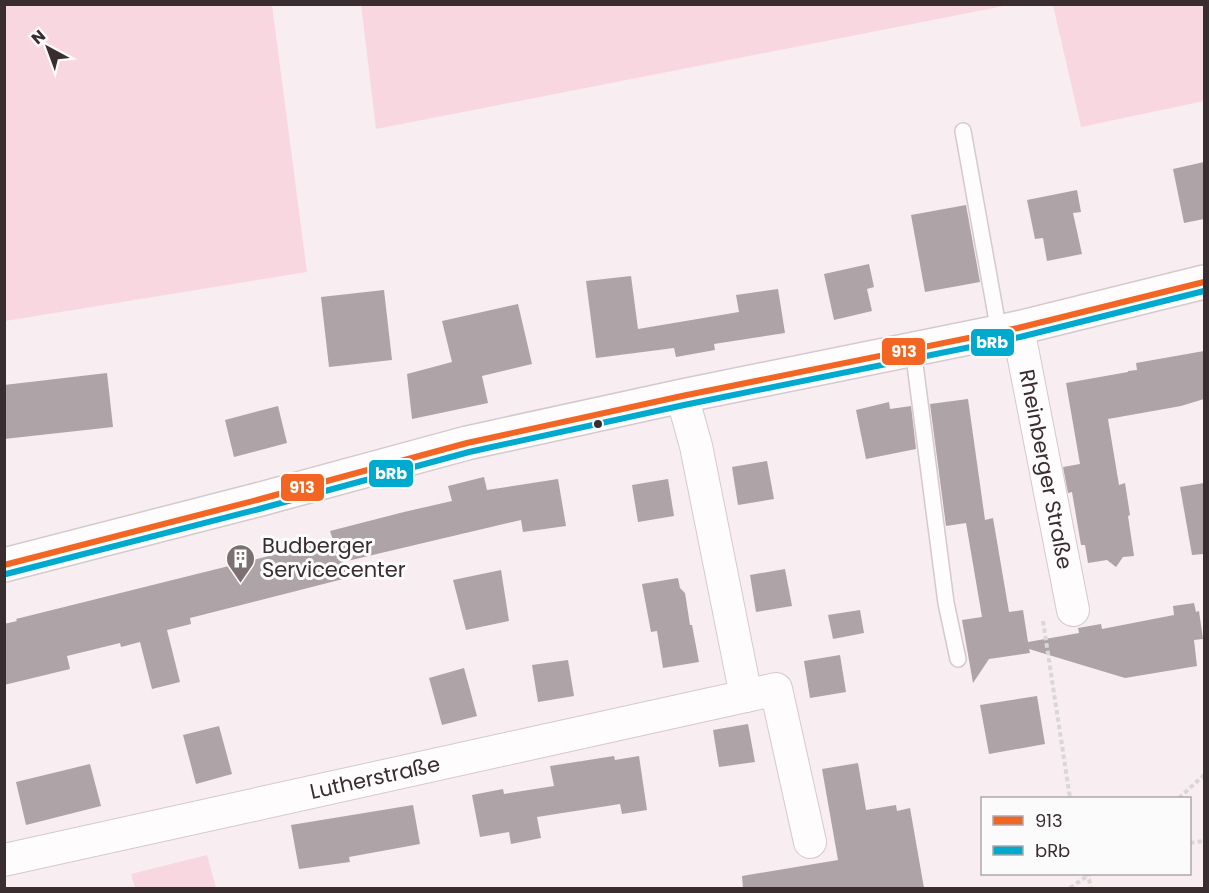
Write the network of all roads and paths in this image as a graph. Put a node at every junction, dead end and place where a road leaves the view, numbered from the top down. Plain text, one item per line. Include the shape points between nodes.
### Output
1 (963, 131) dead end
2 (1204, 282) edge
3 (1009, 330) junction
4 (914, 349) junction
5 (682, 396) junction
6 (4, 565) edge
7 (1073, 610) joint
8 (958, 659) dead end
9 (746, 696) junction
10 (1204, 775) edge
11 (1070, 797) edge
12 (1180, 797) edge
13 (810, 842) dead end
14 (4, 860) edge
15 (1087, 875) edge
16 (1070, 888) edge

1 - 3 lane
2 - 3 main road
3 - 4 main road
3 - 7 street, Rheinberger Straße
4 - 5 main road
4 - 8 lane via 946,603
5 - 6 main road via 466,443
5 - 9 street via 696,446
7 - 11 path via 1043,621
9 - 13 street, Lutherstraße via 776,689
9 - 14 street, Lutherstraße
10 - 12 path
15 - 16 path

